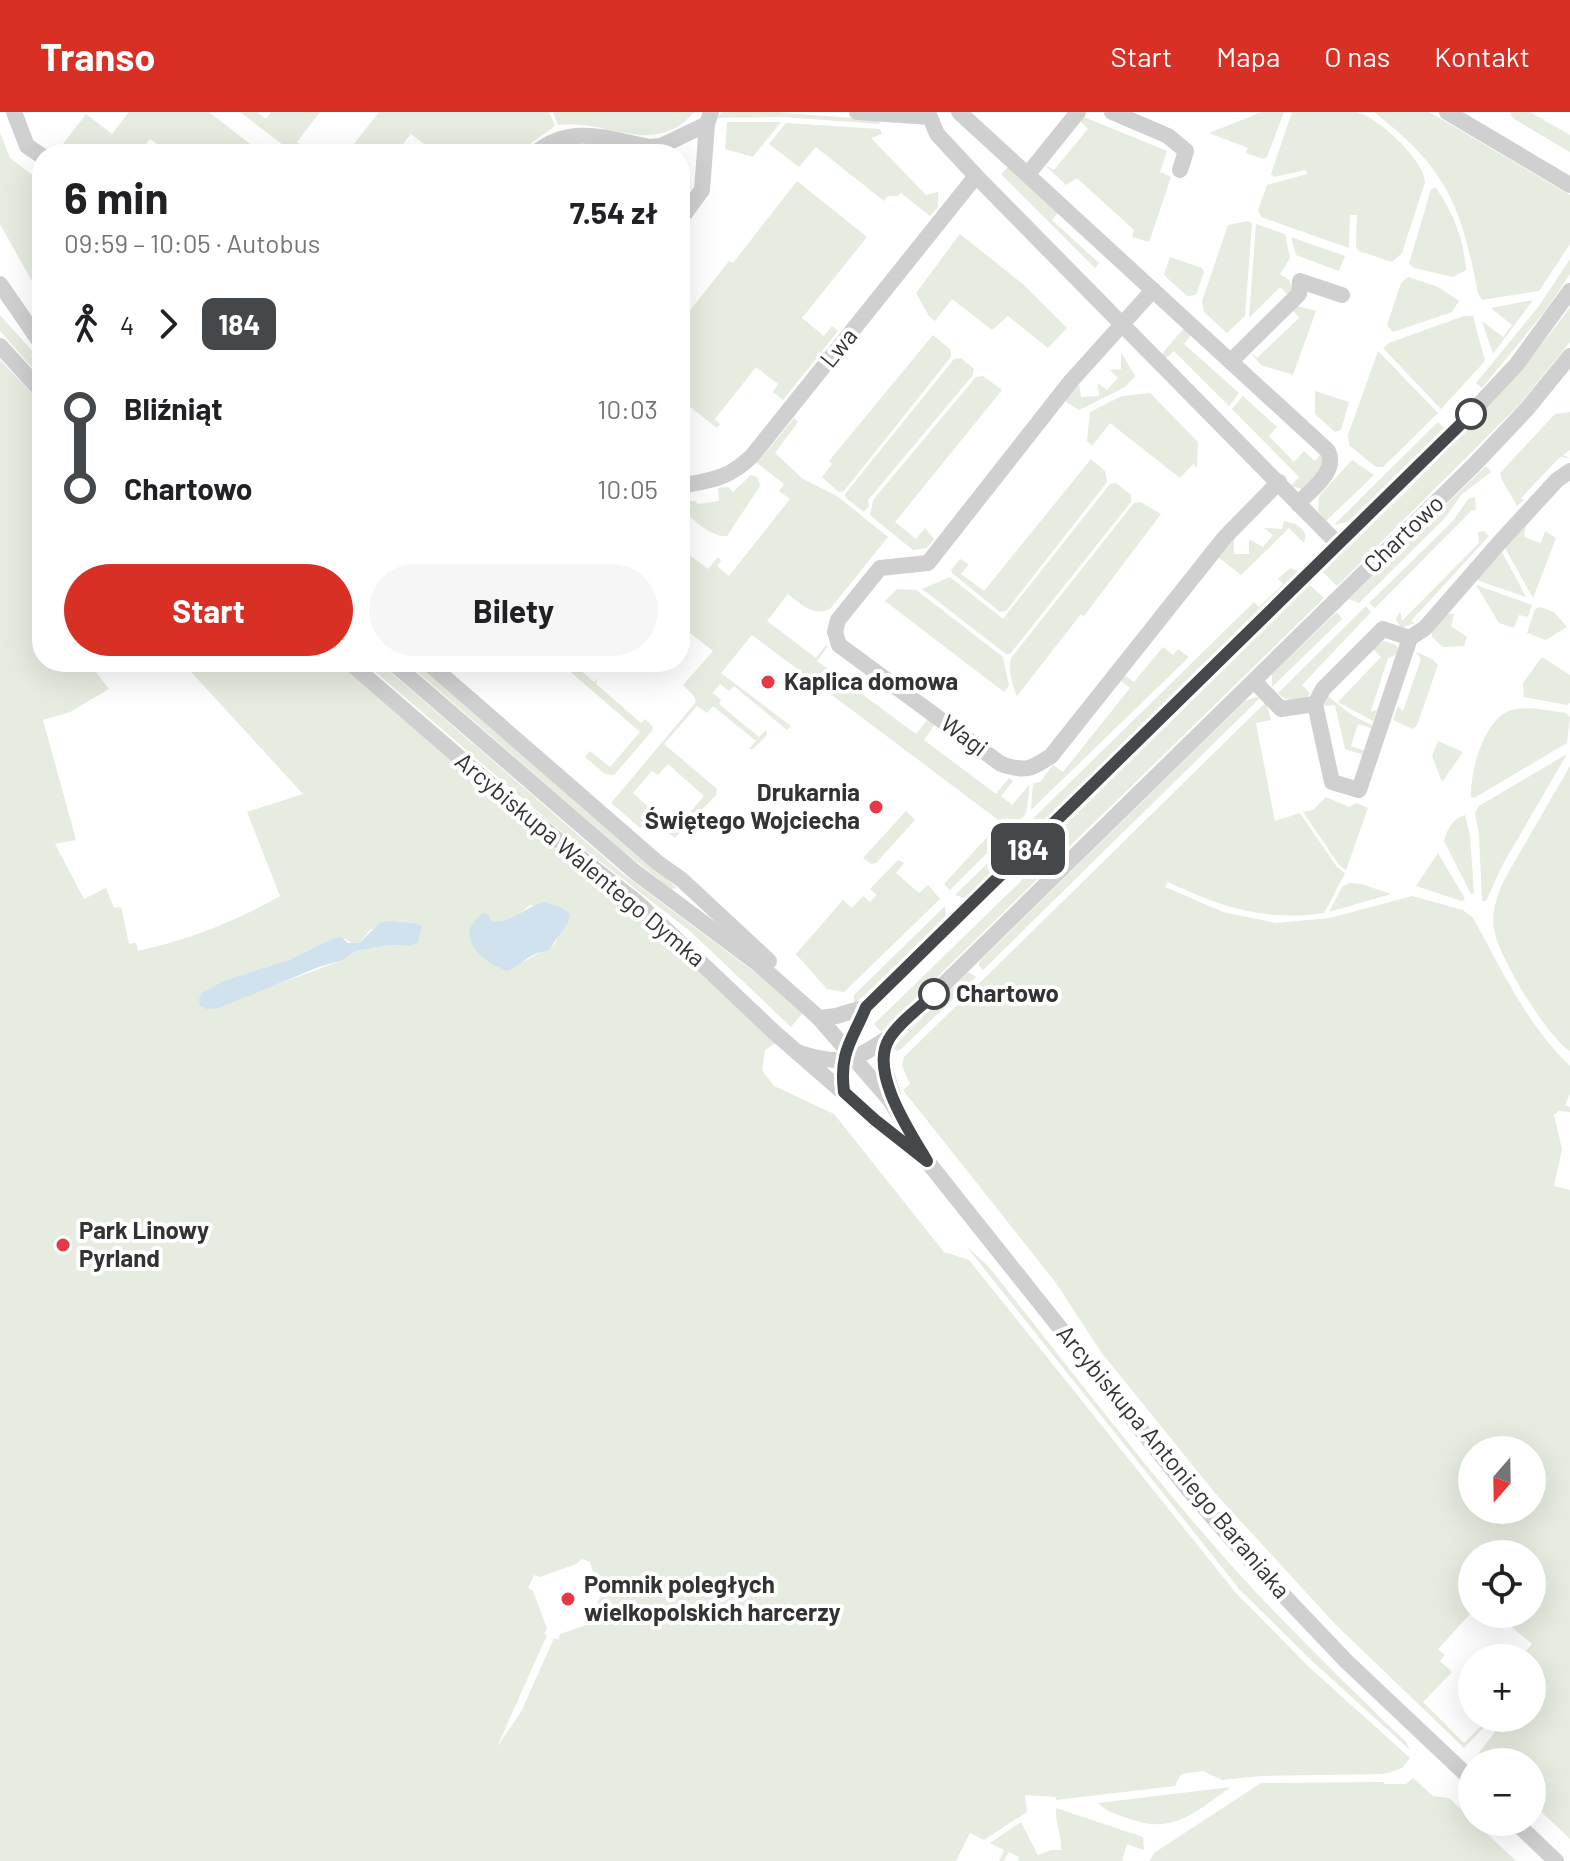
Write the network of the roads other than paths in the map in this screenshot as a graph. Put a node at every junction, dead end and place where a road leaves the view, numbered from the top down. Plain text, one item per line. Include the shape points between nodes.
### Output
1 (14, 112) edge
2 (857, 112) edge
3 (959, 112) edge
4 (1078, 112) edge
5 (1112, 112) edge
6 (1447, 112) edge
7 (932, 114) edge
8 (709, 118) edge
9 (546, 144) edge
10 (632, 144) edge
11 (664, 144) edge
12 (32, 149) edge
13 (1537, 165) junction
14 (1180, 170) dead end
15 (1570, 173) edge
16 (1028, 174) junction
17 (976, 176) junction
18 (1570, 185) edge
19 (690, 206) edge
20 (0, 284) edge
21 (1153, 290) junction
22 (1570, 291) edge
23 (1342, 295) dead end
24 (1121, 324) junction
25 (32, 330) edge
26 (0, 346) edge
27 (1570, 356) edge
28 (1231, 361) junction
29 (32, 381) edge
30 (1570, 471) edge
31 (1279, 482) junction
32 (690, 484) edge
33 (1298, 504) junction
34 (1339, 545) junction
35 (1410, 638) junction
36 (361, 672) edge
37 (404, 672) edge
38 (438, 672) edge
39 (1254, 681) junction
40 (1315, 704) junction
41 (784, 986) junction
42 (866, 1007) junction
43 (819, 1018) junction
44 (892, 1035) junction
45 (797, 1052) junction
46 (849, 1055) junction
47 (844, 1092) junction
48 (896, 1108) junction
49 (927, 1161) junction
50 (1458, 1767) edge
51 (1530, 1836) edge
52 (1556, 1861) edge

1 - 12 street
2 - 7 street
3 - 16 street
4 - 16 street
5 - 14 street via 1168,136 1186,151
6 - 13 street
7 - 17 street via 937,134
8 - 11 street
8 - 19 street via 702,190
9 - 10 street via 574,134
13 - 15 street
13 - 18 street
16 - 21 street
17 - 24 street
17 - 32 street, Lwa via 752,456 720,479
20 - 25 street
21 - 24 street
21 - 28 street
22 - 34 street, Chartowo via 1498,385
23 - 28 street via 1300,281 1299,294
24 - 31 street
24 - 31 street, Wagi via 928,563 880,568 838,620 839,645 1001,764 1033,768 1051,756 1225,537
26 - 29 street
27 - 39 street, Chartowo via 1474,465
28 - 33 street via 1328,451 1330,469
30 - 35 street
31 - 33 street
33 - 34 street
34 - 42 street, Chartowo
35 - 40 street via 1383,629 1323,689
35 - 40 street via 1359,790 1332,782
36 - 45 street, Arcybiskupa Walentego Dymka via 639,904
37 - 41 street, Arcybiskupa Walentego Dymka via 635,872
38 - 41 street via 682,880 772,964
39 - 40 street via 1281,709
39 - 44 street, Chartowo
41 - 43 street, Arcybiskupa Walentego Dymka
42 - 43 street
42 - 46 street, Chartowo
43 - 46 street, Arcybiskupa Walentego Dymka
44 - 46 street, Chartowo
44 - 48 street via 884,1051 884,1068
45 - 46 street via 814,1057
45 - 47 street, Arcybiskupa Walentego Dymka
46 - 47 street, Chartowo
46 - 48 street, Arcybiskupa Antoniego Baraniaka
47 - 49 street, Arcybiskupa Antoniego Baraniaka
48 - 49 street, Arcybiskupa Antoniego Baraniaka
49 - 50 street, Arcybiskupa Antoniego Baraniaka via 1189,1490 1346,1661
51 - 52 street

